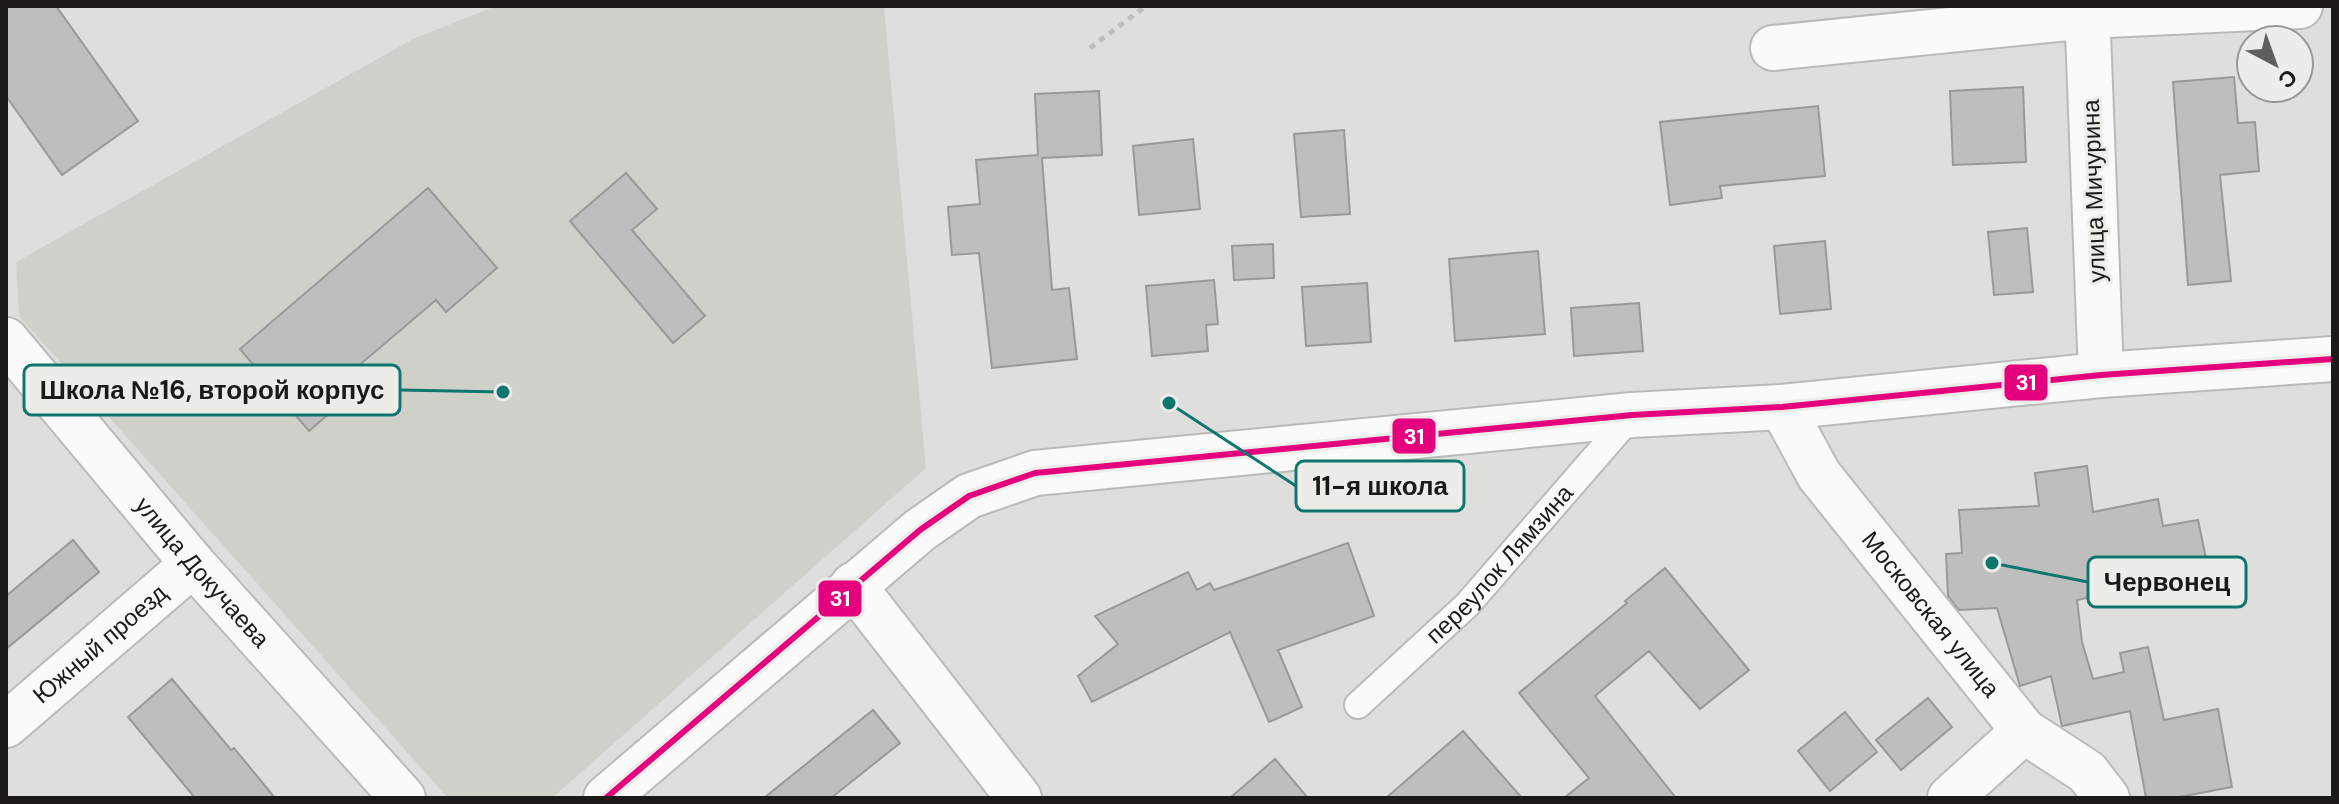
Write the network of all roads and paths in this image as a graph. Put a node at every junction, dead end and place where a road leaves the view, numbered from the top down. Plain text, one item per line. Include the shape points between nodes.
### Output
1 (1146, 6) edge
2 (2300, 6) edge
3 (2087, 11) edge
4 (1090, 48) dead end
5 (1773, 48) dead end
6 (6, 340) edge
7 (2333, 359) edge
8 (2101, 375) junction
9 (1782, 407) junction
10 (1632, 415) junction
11 (193, 564) junction
12 (853, 585) junction
13 (1358, 705) dead end
14 (6, 725) edge
15 (2024, 731) junction
16 (403, 798) edge
17 (606, 798) edge
18 (1019, 798) edge
19 (1950, 798) edge
20 (2107, 798) edge

1 - 4 path
2 - 3 street
3 - 5 street
3 - 8 street, улица Мичурина
6 - 11 street, улица Докучаева
7 - 8 street
8 - 9 street
9 - 10 street
9 - 15 street, Московская улица via 1819,475
10 - 12 street via 1035,473 969,496
10 - 13 lane, переулок Лямзина via 1467,605
11 - 14 street, Южный проезд
11 - 16 street, улица Докучаева
12 - 17 street
12 - 18 street
15 - 19 street
15 - 20 street, Московская улица via 2087,772

